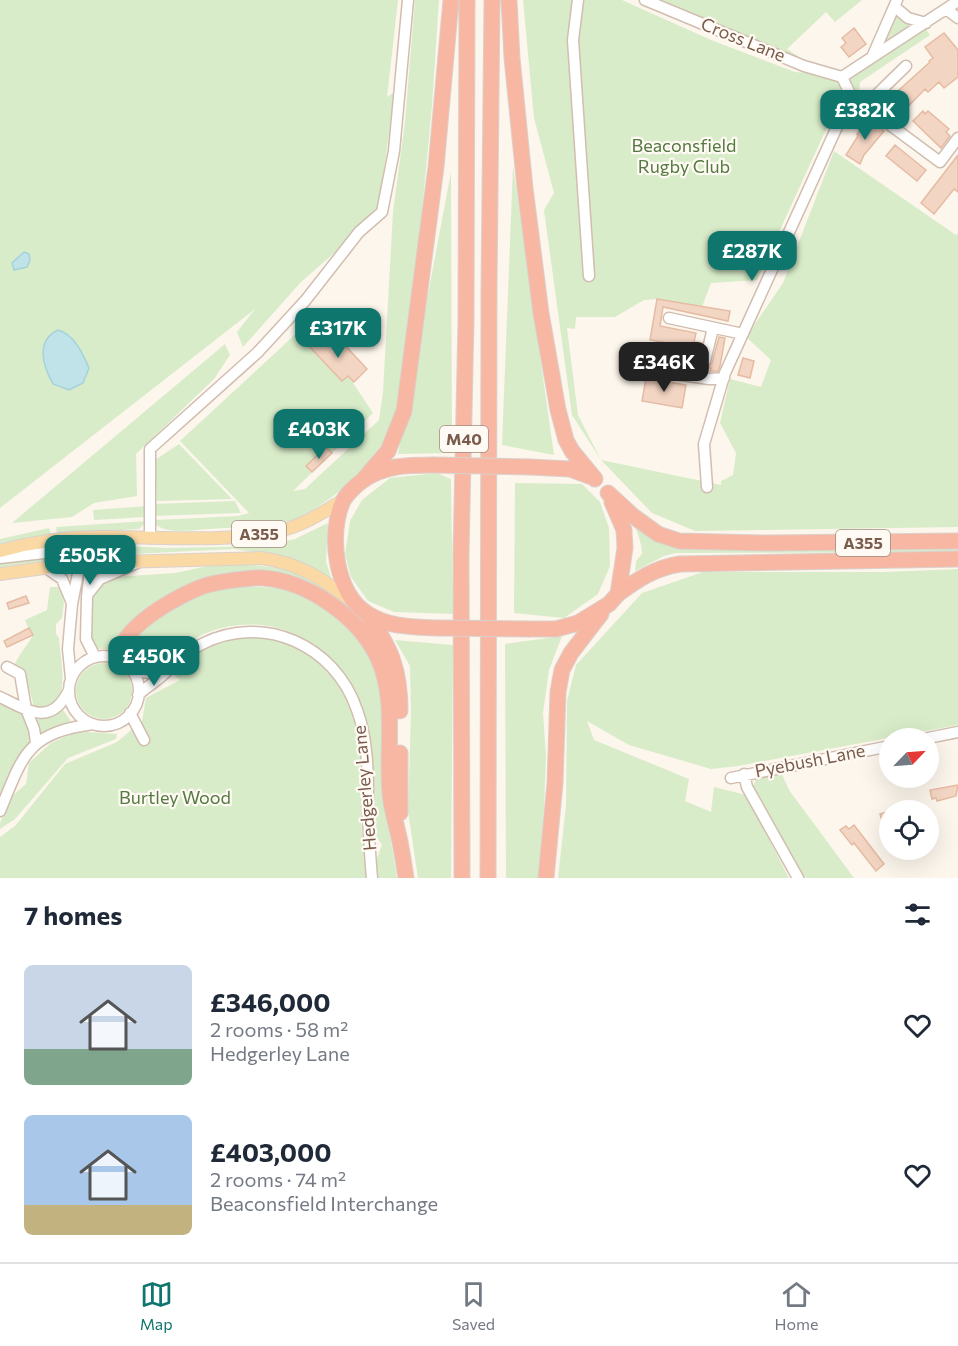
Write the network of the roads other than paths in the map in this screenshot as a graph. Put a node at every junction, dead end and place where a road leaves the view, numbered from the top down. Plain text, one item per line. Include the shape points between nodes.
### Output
1 (408, 0) edge
2 (451, 0) edge
3 (468, 0) edge
4 (492, 0) edge
5 (509, 0) edge
6 (578, 0) edge
7 (645, 0) edge
8 (958, 1) edge
9 (896, 4) edge
10 (946, 9) junction
11 (958, 18) edge
12 (926, 23) junction
13 (873, 57) junction
14 (906, 66) dead end
15 (842, 77) junction
16 (851, 96) junction
17 (864, 107) junction
18 (958, 138) edge
19 (589, 276) dead end
20 (669, 318) dead end
21 (713, 328) junction
22 (743, 334) junction
23 (705, 361) dead end
24 (655, 371) dead end
25 (724, 378) junction
26 (595, 478) junction
27 (363, 480) junction
28 (707, 487) dead end
29 (608, 493) junction
30 (344, 500) junction
31 (99, 537) junction
32 (150, 538) junction
33 (958, 541) edge
34 (0, 551) edge
35 (0, 558) edge
36 (958, 558) edge
37 (84, 560) junction
38 (136, 562) junction
39 (45, 567) junction
40 (0, 574) edge
41 (87, 597) junction
42 (613, 599) junction
43 (72, 604) junction
44 (365, 612) junction
45 (95, 657) junction
46 (126, 664) junction
47 (173, 665) junction
48 (3, 668) edge
49 (70, 683) junction
50 (138, 695) junction
51 (0, 697) edge
52 (26, 709) junction
53 (130, 713) junction
54 (93, 724) junction
55 (958, 732) edge
56 (939, 736) edge
57 (144, 740) dead end
58 (36, 742) junction
59 (879, 748) edge
60 (744, 774) junction
61 (731, 778) dead end
62 (0, 811) edge
63 (401, 843) junction
64 (372, 878) edge
65 (406, 878) edge
66 (462, 878) edge
67 (488, 878) edge
68 (546, 878) edge
69 (798, 878) edge

1 - 32 street via 394,151 382,212 359,232 305,301 257,353 150,449
2 - 27 highway via 434,178 404,411 388,451
3 - 66 highway, M40 via 461,553
4 - 67 highway, M40
5 - 26 highway via 525,188 558,410 572,452
6 - 19 street via 573,40
7 - 15 street, Cross Lane via 804,66
8 - 10 street
9 - 12 street via 908,18
9 - 13 street
10 - 11 street
10 - 12 street
12 - 13 street
13 - 15 street
14 - 17 street
15 - 16 street
16 - 17 street
16 - 22 street
17 - 18 street via 940,162
20 - 21 street
21 - 22 street
21 - 23 street
22 - 25 street
24 - 25 street via 709,380
25 - 28 street via 704,444
26 - 27 highway, bridge via 570,469 433,465 395,467
26 - 29 highway
27 - 30 highway
29 - 33 highway, A355 via 658,534 678,541
29 - 42 highway via 624,531 625,548
30 - 32 main road, A355 via 306,522 272,532 217,538
30 - 44 highway via 336,540 338,564 345,586
31 - 32 main road, A355
31 - 34 main road, A355 via 50,540
31 - 37 street
35 - 37 street via 70,550
36 - 42 highway, A355 via 680,564 652,571
37 - 38 main road, A355
37 - 39 main road, A355
37 - 41 street via 90,571
37 - 43 street
38 - 41 street via 100,579
38 - 44 main road, A355 via 243,558 289,562 316,576
39 - 40 main road, A355
39 - 43 street via 62,579
41 - 45 street via 86,639
42 - 44 highway, bridge via 589,617 556,629 396,626
42 - 68 highway via 562,670
43 - 49 street
44 - 63 highway via 384,641 399,678
45 - 46 street via 112,657
45 - 49 street via 77,669
46 - 47 street, Hedgerley Lane via 154,673
46 - 50 street via 136,677
46 - 63 highway via 120,652 142,622 182,594 207,585 263,578 293,585 325,600 347,616 369,642 385,677 390,696 390,794
47 - 50 street, Hedgerley Lane
47 - 64 street, Hedgerley Lane via 201,644 246,632 276,633 304,645 326,661 352,696 363,734
48 - 52 street via 21,680
49 - 52 street via 62,703 53,711
49 - 54 street via 70,700 75,710
50 - 53 street
51 - 52 street
52 - 58 street
53 - 54 street via 113,724
53 - 57 street
54 - 58 street via 64,729
55 - 56 street
58 - 62 street via 20,764
59 - 60 street, Pyebush Lane
60 - 61 street, Pyebush Lane
60 - 69 street via 747,787
63 - 65 highway

